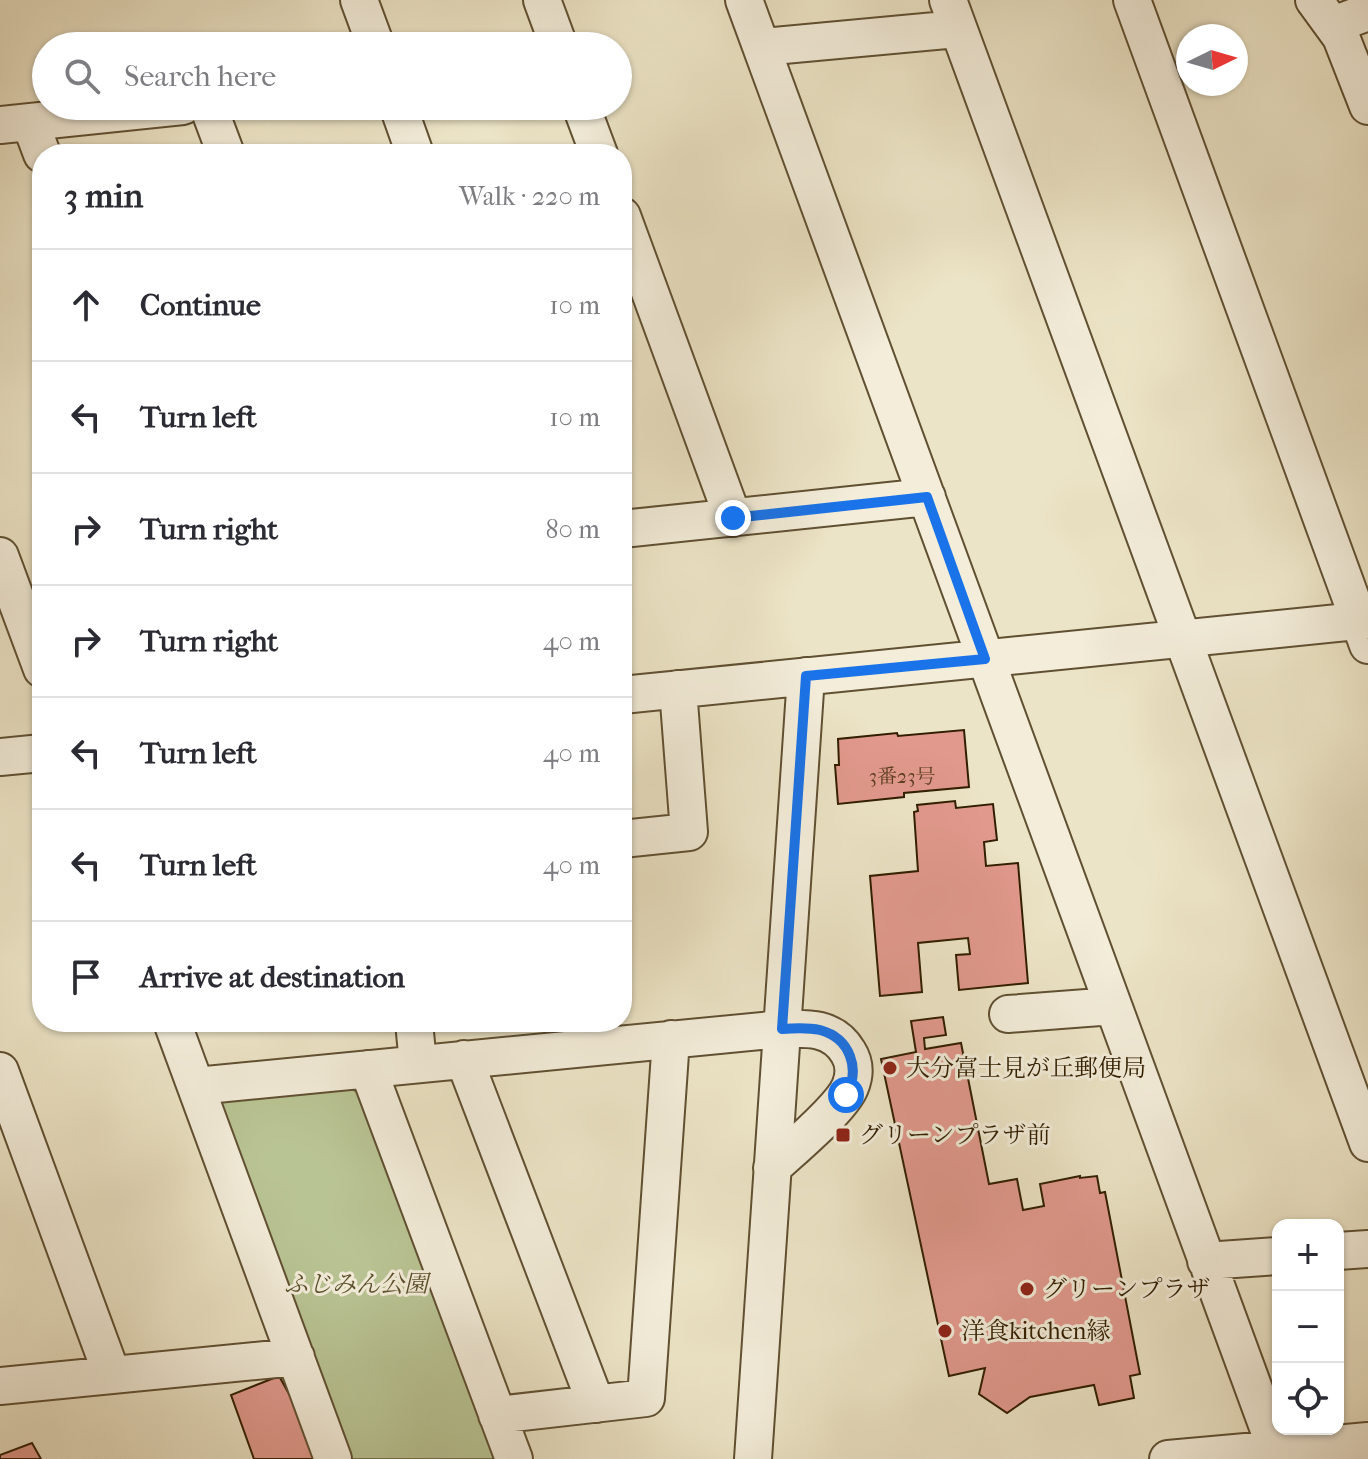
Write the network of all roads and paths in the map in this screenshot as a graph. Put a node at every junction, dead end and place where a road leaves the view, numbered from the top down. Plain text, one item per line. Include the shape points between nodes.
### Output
1 (359, 0) edge
2 (542, 0) edge
3 (744, 0) edge
4 (1132, 0) edge
5 (1324, 12) edge
6 (1368, 12) edge
7 (952, 14) edge
8 (371, 32) edge
9 (554, 32) edge
10 (762, 47) junction
11 (1368, 106) edge
12 (101, 120) edge
13 (213, 120) edge
14 (403, 120) edge
15 (586, 120) edge
16 (24, 133) edge
17 (222, 144) edge
18 (411, 144) edge
19 (595, 144) edge
20 (632, 243) edge
21 (927, 497) junction
22 (733, 518) junction
23 (632, 528) edge
24 (0, 556) edge
25 (7, 596) edge
26 (1365, 629) edge
27 (1181, 638) junction
28 (32, 648) edge
29 (985, 659) junction
30 (806, 676) junction
31 (678, 689) junction
32 (632, 694) edge
33 (32, 754) edge
34 (0, 757) edge
35 (632, 838) edge
36 (1113, 1006) junction
37 (1008, 1014) dead end
38 (782, 1029) junction
39 (176, 1032) edge
40 (415, 1032) edge
41 (602, 1034) edge
42 (506, 1038) edge
43 (671, 1039) junction
44 (464, 1059) junction
45 (418, 1064) junction
46 (368, 1069) junction
47 (0, 1071) edge
48 (196, 1086) junction
49 (1368, 1143) edge
50 (772, 1168) junction
51 (1368, 1249) edge
52 (1344, 1251) edge
53 (1272, 1256) edge
54 (1206, 1261) junction
55 (296, 1357) junction
56 (112, 1375) junction
57 (0, 1386) edge
58 (596, 1404) junction
59 (497, 1415) junction
60 (1368, 1441) edge
61 (1276, 1449) junction
62 (333, 1459) edge
63 (514, 1459) edge
64 (753, 1459) edge
65 (1168, 1459) edge

1 - 8 street
2 - 9 street
3 - 10 street
4 - 26 street
5 - 6 street
5 - 11 street via 1351,58
7 - 10 street
7 - 27 street
10 - 21 street
12 - 16 street
13 - 17 street
14 - 18 street
15 - 19 street
20 - 22 street
21 - 22 street
21 - 29 street
22 - 23 street
24 - 25 street
25 - 28 street
26 - 27 street
27 - 29 street
27 - 49 street
29 - 30 street
29 - 36 street
30 - 31 street
30 - 38 street
31 - 32 street
31 - 35 street via 689,832
33 - 34 street
36 - 37 street
36 - 54 street
38 - 43 street
38 - 50 street
38 - 50 street via 831,1034 844,1046 854,1068 841,1101
39 - 48 street
40 - 45 street
41 - 42 street
41 - 43 street
42 - 44 street
43 - 58 street via 646,1398
44 - 45 street
44 - 58 street
45 - 46 street
46 - 48 street
46 - 59 street
47 - 56 street
48 - 55 street
50 - 64 street via 782,1221
51 - 52 street
53 - 54 street
54 - 61 street
55 - 56 street
55 - 62 street
56 - 57 street
58 - 59 street
59 - 63 street
60 - 61 street
61 - 65 street

